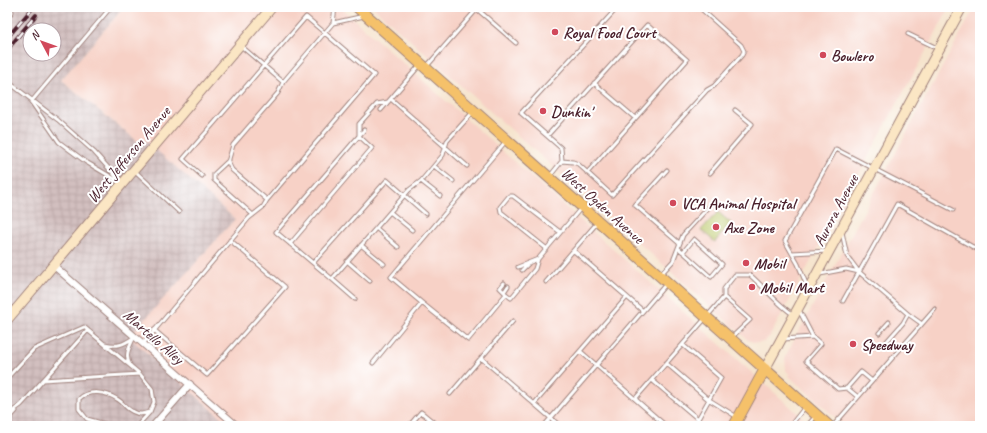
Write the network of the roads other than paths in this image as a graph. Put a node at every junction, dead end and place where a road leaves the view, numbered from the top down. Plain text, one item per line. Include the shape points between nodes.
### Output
1 (12, 7) edge
2 (111, 7) edge
3 (272, 7) edge
4 (334, 7) edge
5 (357, 7) edge
6 (618, 7) edge
7 (699, 7) edge
8 (962, 7) edge
9 (366, 15) junction
10 (7, 18) edge
11 (333, 23) junction
12 (325, 33) junction
13 (908, 34) dead end
14 (516, 43) dead end
15 (240, 45) junction
16 (939, 49) junction
17 (264, 66) junction
18 (423, 66) junction
19 (7, 81) edge
20 (283, 82) junction
21 (594, 83) junction
22 (391, 99) junction
23 (31, 102) junction
24 (388, 102) junction
25 (381, 110) dead end
26 (735, 110) dead end
27 (474, 111) junction
28 (635, 118) junction
29 (364, 130) dead end
30 (359, 136) junction
31 (547, 136) junction
32 (507, 140) junction
33 (446, 147) junction
34 (229, 159) junction
35 (562, 161) junction
36 (434, 166) junction
37 (467, 166) dead end
38 (134, 170) junction
39 (667, 170) dead end
40 (874, 170) junction
41 (587, 172) junction
42 (710, 173) dead end
43 (202, 176) dead end
44 (549, 177) junction
45 (421, 181) junction
46 (453, 182) dead end
47 (122, 184) junction
48 (404, 195) junction
49 (440, 196) dead end
50 (267, 200) junction
51 (582, 207) junction
52 (708, 208) dead end
53 (953, 210) dead end
54 (179, 212) dead end
55 (390, 212) junction
56 (426, 214) dead end
57 (253, 215) junction
58 (599, 222) junction
59 (376, 228) junction
60 (412, 230) dead end
61 (842, 230) junction
62 (560, 232) junction
63 (230, 240) junction
64 (679, 243) junction
65 (290, 244) junction
66 (361, 245) junction
67 (398, 247) dead end
68 (678, 248) junction
69 (547, 249) junction
70 (574, 251) junction
71 (830, 251) junction
72 (980, 251) edge
73 (683, 252) junction
74 (792, 253) junction
75 (538, 260) junction
76 (347, 261) junction
77 (313, 263) junction
78 (384, 264) dead end
79 (528, 264) junction
80 (53, 265) junction
81 (518, 267) dead end
82 (522, 270) dead end
83 (859, 272) junction
84 (817, 274) junction
85 (332, 279) junction
86 (664, 279) junction
87 (370, 281) dead end
88 (546, 282) dead end
89 (504, 283) dead end
90 (508, 286) dead end
91 (809, 290) junction
92 (505, 293) junction
93 (627, 297) junction
94 (724, 297) junction
95 (355, 299) dead end
96 (842, 301) dead end
97 (422, 302) junction
98 (935, 310) dead end
99 (643, 311) junction
100 (797, 312) junction
101 (908, 314) junction
102 (707, 317) junction
103 (7, 320) edge
104 (513, 321) dead end
105 (889, 322) dead end
106 (922, 324) junction
107 (88, 330) junction
108 (154, 330) junction
109 (879, 333) dead end
110 (134, 337) junction
111 (813, 337) junction
112 (731, 338) junction
113 (781, 339) junction
114 (888, 341) dead end
115 (104, 344) junction
116 (143, 344) junction
117 (683, 345) junction
118 (580, 351) junction
119 (481, 358) junction
120 (372, 363) dead end
121 (666, 363) junction
122 (596, 365) junction
123 (132, 368) junction
124 (765, 369) junction
125 (140, 374) junction
126 (7, 378) edge
127 (43, 380) junction
128 (652, 380) junction
129 (872, 381) junction
130 (190, 384) junction
131 (847, 388) junction
132 (450, 394) dead end
133 (858, 398) junction
134 (635, 399) junction
135 (708, 399) junction
136 (534, 404) junction
137 (21, 406) junction
138 (806, 406) junction
139 (150, 412) junction
140 (7, 415) edge
141 (816, 415) junction
142 (551, 418) junction
143 (7, 421) edge
144 (736, 422) edge
145 (112, 426) edge
146 (137, 426) edge
147 (153, 426) edge
148 (237, 426) edge
149 (409, 426) edge
150 (438, 426) edge
151 (544, 426) edge
152 (560, 426) edge
153 (666, 426) edge
154 (790, 426) edge
155 (807, 426) edge
156 (829, 426) edge
157 (833, 426) edge

1 - 10 lane via 12,12
2 - 23 lane
3 - 15 street, West Jefferson Avenue
4 - 11 lane
5 - 9 main road, West Ogden Avenue
6 - 31 lane via 521,113
7 - 41 lane via 741,45 744,51 742,55 612,195
8 - 16 street, Aurora Avenue
9 - 11 lane
9 - 18 main road, West Ogden Avenue
11 - 12 lane
12 - 17 lane via 306,17
12 - 20 lane
12 - 50 lane via 374,75
13 - 16 lane
14 - 18 lane via 477,9
15 - 17 lane
15 - 38 street, West Jefferson Avenue
16 - 40 street, Aurora Avenue
17 - 20 lane
17 - 43 lane via 183,160
18 - 22 lane
18 - 27 main road, West Ogden Avenue
19 - 23 lane
20 - 34 lane via 278,93 233,145
21 - 28 lane
21 - 28 lane via 647,25 659,35 687,60
21 - 31 lane
22 - 24 lane
22 - 33 lane
23 - 47 lane via 58,120 94,152
23 - 47 lane via 59,142
24 - 25 lane
24 - 30 lane via 377,104 359,124
26 - 42 lane via 752,124
27 - 32 main road, West Ogden Avenue
27 - 33 lane via 447,141
28 - 41 lane
29 - 30 lane
30 - 65 lane via 372,148
30 - 65 lane via 276,232
31 - 35 lane via 561,148
32 - 44 main road, West Ogden Avenue
32 - 97 lane via 392,277
33 - 36 lane via 443,156
33 - 37 lane
34 - 50 lane via 232,170
34 - 57 lane via 214,174 214,180
35 - 41 lane via 573,162
35 - 44 lane
36 - 45 lane
36 - 46 lane
38 - 47 street, West Jefferson Avenue
38 - 54 lane
39 - 64 lane via 635,205
40 - 53 lane
40 - 61 street, Aurora Avenue
40 - 74 lane via 836,149 785,241
44 - 51 main road, West Ogden Avenue
45 - 48 lane
45 - 49 lane
47 - 80 street, West Jefferson Avenue
48 - 55 lane
48 - 56 lane
48 - 77 lane via 387,180
50 - 57 lane
51 - 58 main road, West Ogden Avenue
51 - 62 lane
52 - 64 lane
55 - 59 lane
55 - 60 lane
57 - 63 lane
58 - 70 lane
58 - 86 main road, West Ogden Avenue
59 - 66 lane
59 - 67 lane
61 - 71 street, Aurora Avenue
61 - 83 lane via 847,256
62 - 69 lane
62 - 69 lane via 513,196 500,207 502,212
63 - 108 lane
63 - 108 lane via 285,287 207,375
64 - 68 lane
65 - 77 lane
66 - 76 lane
66 - 78 lane
68 - 73 lane
68 - 86 lane
69 - 75 lane
70 - 88 lane
70 - 93 lane
71 - 74 lane
71 - 84 street, Aurora Avenue
72 - 83 lane via 897,204
73 - 73 lane via 694,239 722,264 711,277
74 - 91 lane
75 - 79 lane
75 - 92 lane via 535,269 511,298
76 - 85 lane
76 - 87 lane
77 - 85 lane
79 - 81 lane
79 - 82 lane
80 - 103 street, West Jefferson Avenue
80 - 110 street, Martello Alley
83 - 84 lane via 840,269
83 - 96 lane
83 - 101 lane
84 - 91 street, Aurora Avenue
85 - 95 lane
86 - 99 lane
86 - 102 main road, West Ogden Avenue
89 - 92 lane via 500,288
90 - 92 lane
91 - 100 street, Aurora Avenue
92 - 97 lane via 468,340
93 - 99 lane
93 - 118 lane
94 - 100 lane via 724,289 735,275 750,275 773,295 779,305
94 - 102 lane
94 - 112 lane via 750,320
97 - 120 lane
98 - 106 lane
99 - 122 lane
100 - 111 lane
100 - 113 street, Aurora Avenue
101 - 106 lane
101 - 114 lane
102 - 112 main road, West Ogden Avenue
102 - 117 lane
104 - 119 lane
105 - 109 lane
106 - 129 lane
107 - 115 lane
107 - 126 lane via 84,327 34,348
107 - 127 lane
108 - 116 lane
110 - 115 lane via 116,347
110 - 116 street, Martello Alley
110 - 123 lane via 127,359
111 - 113 lane
111 - 131 lane via 821,344 806,361 838,389
112 - 124 main road, West Ogden Avenue
113 - 124 street, Aurora Avenue
115 - 123 lane
116 - 130 street, Martello Alley
117 - 121 lane
117 - 135 lane via 721,378
118 - 122 lane
118 - 136 lane
119 - 132 lane
119 - 136 lane
121 - 128 lane
121 - 135 lane
122 - 134 lane
122 - 142 lane
123 - 125 lane
124 - 138 main road, West Ogden Avenue
124 - 144 main road, Aurora Avenue
125 - 127 lane
125 - 139 lane via 152,389 154,402
127 - 137 lane
128 - 134 lane
128 - 135 lane via 698,419
129 - 131 lane via 861,372
129 - 133 lane
130 - 147 street
130 - 148 street, Martello Alley
131 - 133 lane
133 - 157 lane
134 - 153 lane
135 - 144 lane
136 - 142 lane
137 - 140 lane
137 - 143 lane
138 - 141 main road, West Ogden Avenue
138 - 154 lane
139 - 145 lane via 142,415 132,412 117,399 98,392 88,393 79,399 78,409 87,419
139 - 146 lane
141 - 155 lane
141 - 156 main road, West Ogden Avenue
142 - 151 lane
142 - 152 lane
149 - 150 lane via 421,412

